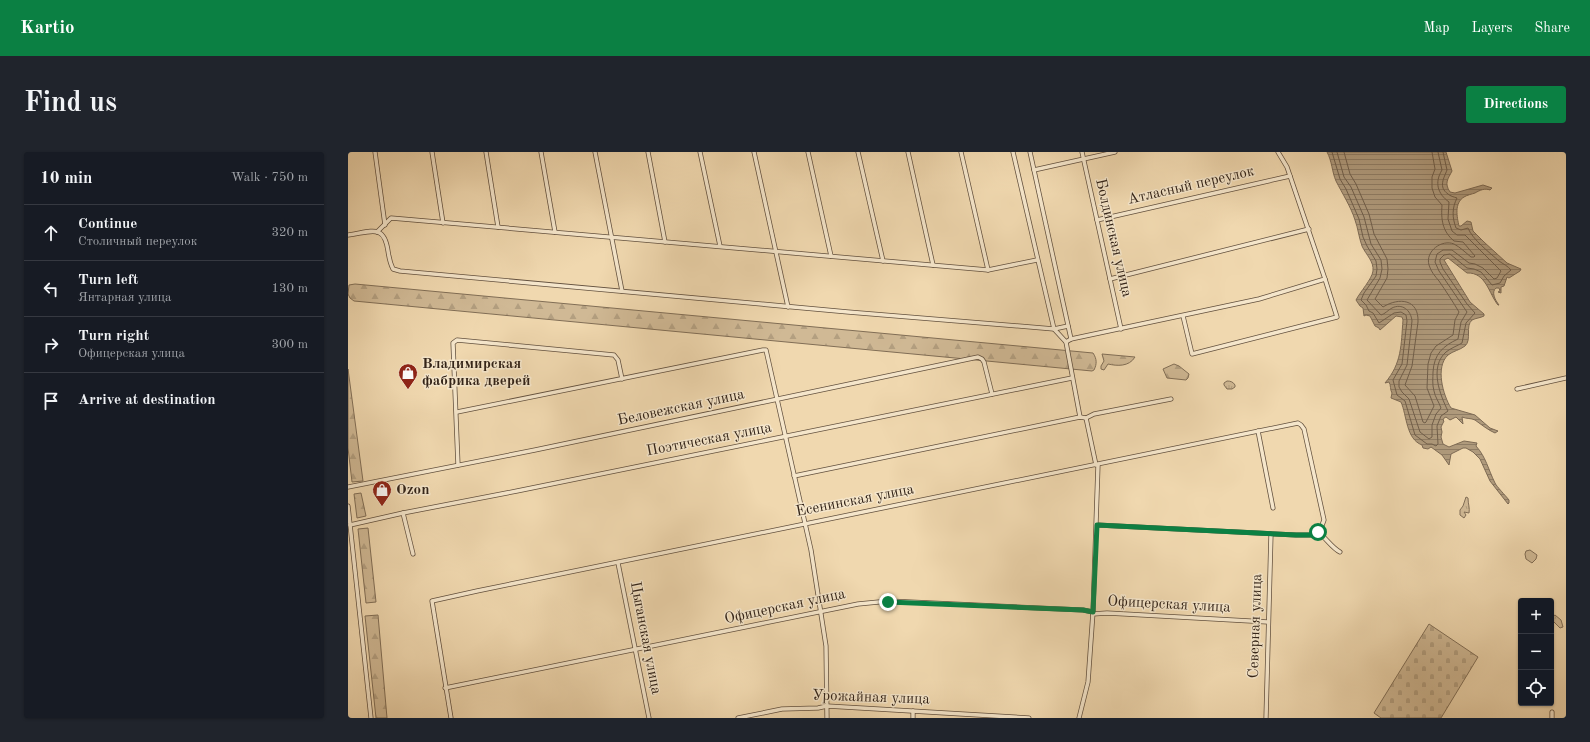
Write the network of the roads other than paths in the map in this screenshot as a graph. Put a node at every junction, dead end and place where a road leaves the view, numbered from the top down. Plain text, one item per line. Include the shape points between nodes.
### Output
1 (375, 152) edge
2 (432, 152) edge
3 (486, 152) edge
4 (541, 152) edge
5 (595, 152) edge
6 (648, 152) edge
7 (700, 152) edge
8 (754, 152) edge
9 (808, 152) edge
10 (858, 152) edge
11 (908, 152) edge
12 (961, 152) edge
13 (1013, 152) edge
14 (1030, 152) edge
15 (1082, 152) edge
16 (1115, 152) edge
17 (1278, 152) edge
18 (1083, 159) junction
19 (1034, 170) junction
20 (1290, 176) junction
21 (1097, 220) junction
22 (442, 223) junction
23 (385, 225) junction
24 (498, 227) junction
25 (1309, 229) junction
26 (378, 232) junction
27 (555, 232) junction
28 (348, 234) edge
29 (612, 237) junction
30 (665, 242) junction
31 (720, 246) junction
32 (776, 251) junction
33 (831, 256) junction
34 (883, 260) junction
35 (1037, 260) junction
36 (933, 265) junction
37 (988, 270) junction
38 (1110, 279) junction
39 (1325, 279) junction
40 (622, 291) junction
41 (788, 307) junction
42 (1183, 316) junction
43 (1068, 326) junction
44 (1054, 329) junction
45 (1121, 329) junction
46 (1071, 339) junction
47 (1066, 342) junction
48 (1072, 378) junction
49 (1566, 378) edge
50 (622, 379) junction
51 (1517, 389) dead end
52 (992, 394) junction
53 (1172, 399) dead end
54 (777, 400) junction
55 (457, 412) junction
56 (1080, 417) junction
57 (1086, 418) junction
58 (1258, 430) junction
59 (785, 437) junction
60 (458, 465) junction
61 (1097, 465) junction
62 (794, 476) junction
63 (348, 487) edge
64 (348, 506) edge
65 (1273, 508) dead end
66 (403, 513) junction
67 (805, 523) junction
68 (350, 525) junction
69 (1097, 525) junction
70 (1318, 532) junction
71 (1271, 534) junction
72 (1340, 552) dead end
73 (412, 554) dead end
74 (618, 563) junction
75 (821, 613) junction
76 (1093, 613) junction
77 (1268, 622) junction
78 (636, 650) junction
79 (445, 688) junction
80 (827, 706) junction
81 (913, 711) junction
82 (1552, 712) dead end
83 (371, 718) edge
84 (451, 718) edge
85 (649, 718) edge
86 (738, 718) edge
87 (826, 718) edge
88 (913, 718) edge
89 (1029, 718) edge
90 (1079, 718) edge
91 (1266, 718) edge
92 (1552, 718) edge

1 - 23 street
2 - 22 street
3 - 24 street
4 - 27 street
5 - 29 street
6 - 30 street
7 - 31 street
8 - 32 street
9 - 33 street
10 - 34 street
11 - 36 street
12 - 37 street
13 - 35 street
14 - 19 street
15 - 18 street, Болдинская улица
16 - 18 street
17 - 20 street
18 - 19 street
18 - 21 street, Болдинская улица
19 - 43 street
20 - 21 street, Атласный переулок
20 - 25 street
21 - 38 street, Болдинская улица
22 - 23 street via 391,218
22 - 24 street
23 - 26 street
24 - 27 street
25 - 38 street
25 - 39 street
26 - 28 street
26 - 40 street via 383,234 386,240 390,264 400,271
27 - 29 street
29 - 30 street
29 - 40 street
30 - 31 street
31 - 32 street
32 - 33 street
32 - 41 street
33 - 34 street
34 - 36 street
35 - 37 street
35 - 44 street
36 - 37 street
38 - 45 street, Болдинская улица
39 - 42 street via 1259,299
39 - 42 street via 1337,316 1192,354
40 - 41 street
41 - 44 street
42 - 45 street
43 - 44 street
43 - 46 street
44 - 47 street
45 - 46 street
46 - 47 street
47 - 48 street
48 - 52 street, Поэтическая улица
48 - 56 street
49 - 51 street
50 - 54 street via 763,350 768,353
50 - 55 street
50 - 55 street via 618,360 614,355 457,340 453,343
52 - 54 street, Беловежская улица via 984,362 978,357
52 - 59 street, Поэтическая улица
53 - 57 street via 1094,414
54 - 59 street
54 - 60 street, Беловежская улица
55 - 60 street
56 - 57 street
56 - 62 street
57 - 61 street
58 - 61 street, Есенинская улица
58 - 65 street
58 - 70 street, Есенинская улица via 1298,423 1304,429 1324,520
59 - 62 street
59 - 66 street, Поэтическая улица
60 - 63 street, Беловежская улица
61 - 67 street, Есенинская улица
61 - 69 street
62 - 67 street
64 - 68 street
66 - 68 street, Поэтическая улица
66 - 73 street
67 - 74 street, Есенинская улица
67 - 75 street
68 - 83 street
69 - 71 street
69 - 76 street
70 - 71 street via 1313,535
70 - 72 street
71 - 77 street, Северная улица
74 - 78 street, Цыганская улица
74 - 79 street, Есенинская улица via 432,601
75 - 76 street, Офицерская улица via 858,604 888,602 1083,610
75 - 78 street, Офицерская улица
75 - 80 street via 826,646
76 - 77 street, Офицерская улица
76 - 90 street via 1088,682
77 - 91 street, Северная улица
78 - 79 street, Офицерская улица
78 - 85 street, Цыганская улица
79 - 84 street
80 - 81 street, Урожайная улица
80 - 86 street, Урожайная улица via 782,709
80 - 87 street
81 - 88 street
81 - 89 street, Урожайная улица
82 - 92 street

